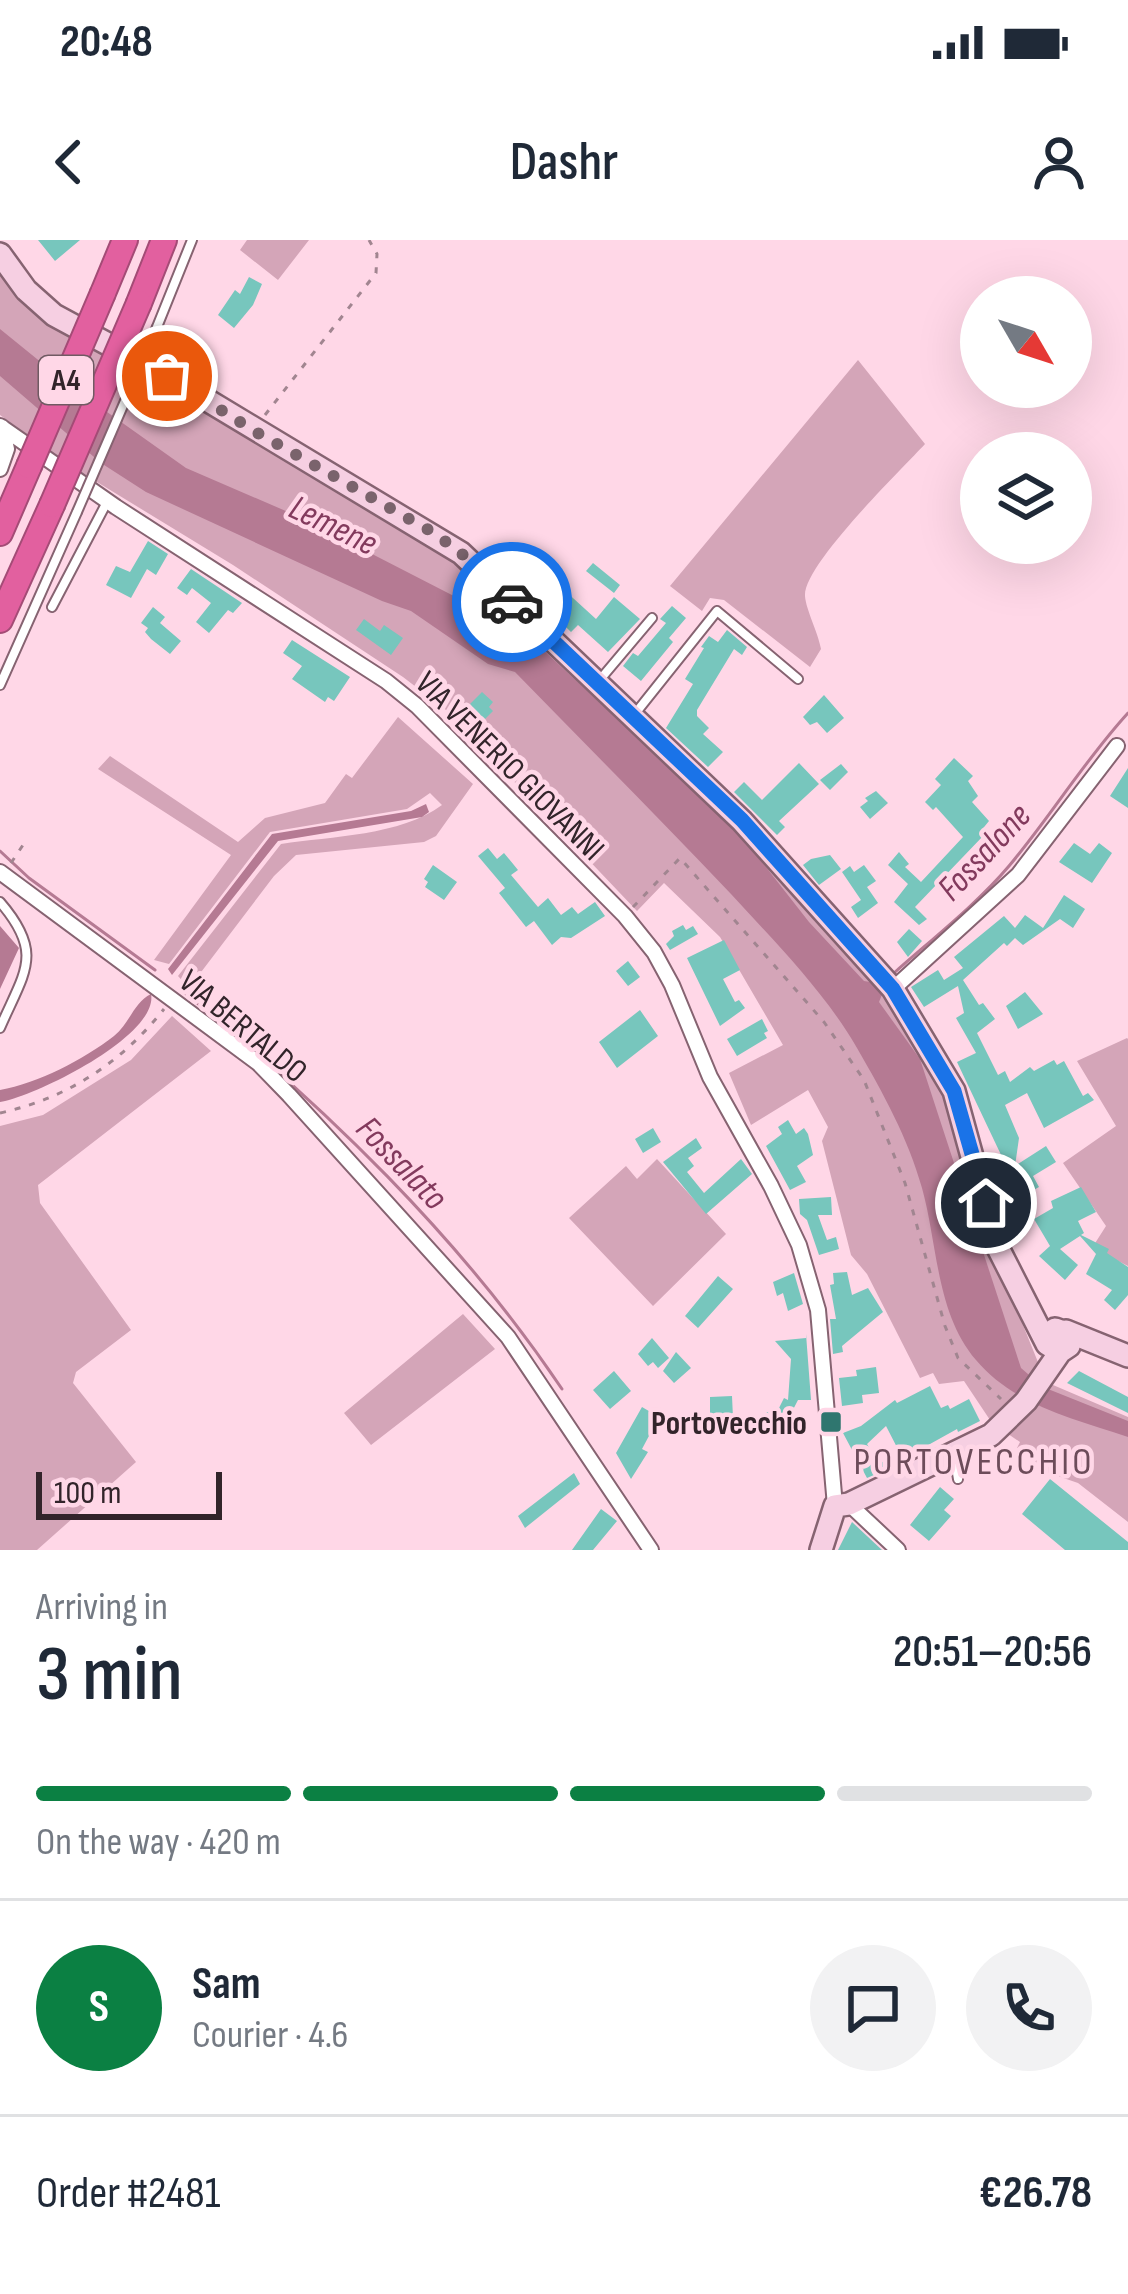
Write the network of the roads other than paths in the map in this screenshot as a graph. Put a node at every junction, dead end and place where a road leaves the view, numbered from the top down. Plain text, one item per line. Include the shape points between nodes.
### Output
1 (121, 240) edge
2 (164, 240) edge
3 (192, 240) edge
4 (0, 254) edge
5 (1, 427) edge
6 (25, 464) junction
7 (0, 469) edge
8 (108, 500) junction
9 (0, 508) edge
10 (0, 533) edge
11 (52, 607) dead end
12 (652, 618) dead end
13 (0, 620) edge
14 (798, 679) dead end
15 (598, 683) junction
16 (0, 685) edge
17 (633, 716) junction
18 (1117, 746) dead end
19 (3, 872) edge
20 (0, 902) edge
21 (887, 982) junction
22 (0, 1028) edge
23 (1058, 1342) junction
24 (1128, 1356) edge
25 (953, 1454) junction
26 (958, 1479) dead end
27 (842, 1505) junction
28 (641, 1546) edge
29 (821, 1550) edge
30 (898, 1550) edge

1 - 6 highway, A4, bridge
2 - 13 highway, A4, bridge
3 - 16 lane, bridge
4 - 15 street via 54,315 461,553
5 - 7 street via 7,449
5 - 8 street, VIA VENERIO GIOVANNI
6 - 9 lane
6 - 10 highway, A4
8 - 11 lane
8 - 27 street, VIA VENERIO GIOVANNI via 386,681 625,916 672,985 710,1077 799,1245 818,1310
12 - 15 lane
14 - 17 lane via 717,611
15 - 17 street
17 - 21 street via 742,820
18 - 21 street via 1018,875
19 - 28 street, VIA BERTALDO via 258,1063 508,1337
20 - 22 lane via 29,952
21 - 23 street via 954,1091 996,1244 1032,1313
23 - 24 street via 1093,1342
23 - 25 street via 1032,1392 991,1435
25 - 26 lane
25 - 27 street
27 - 29 street
27 - 30 street

